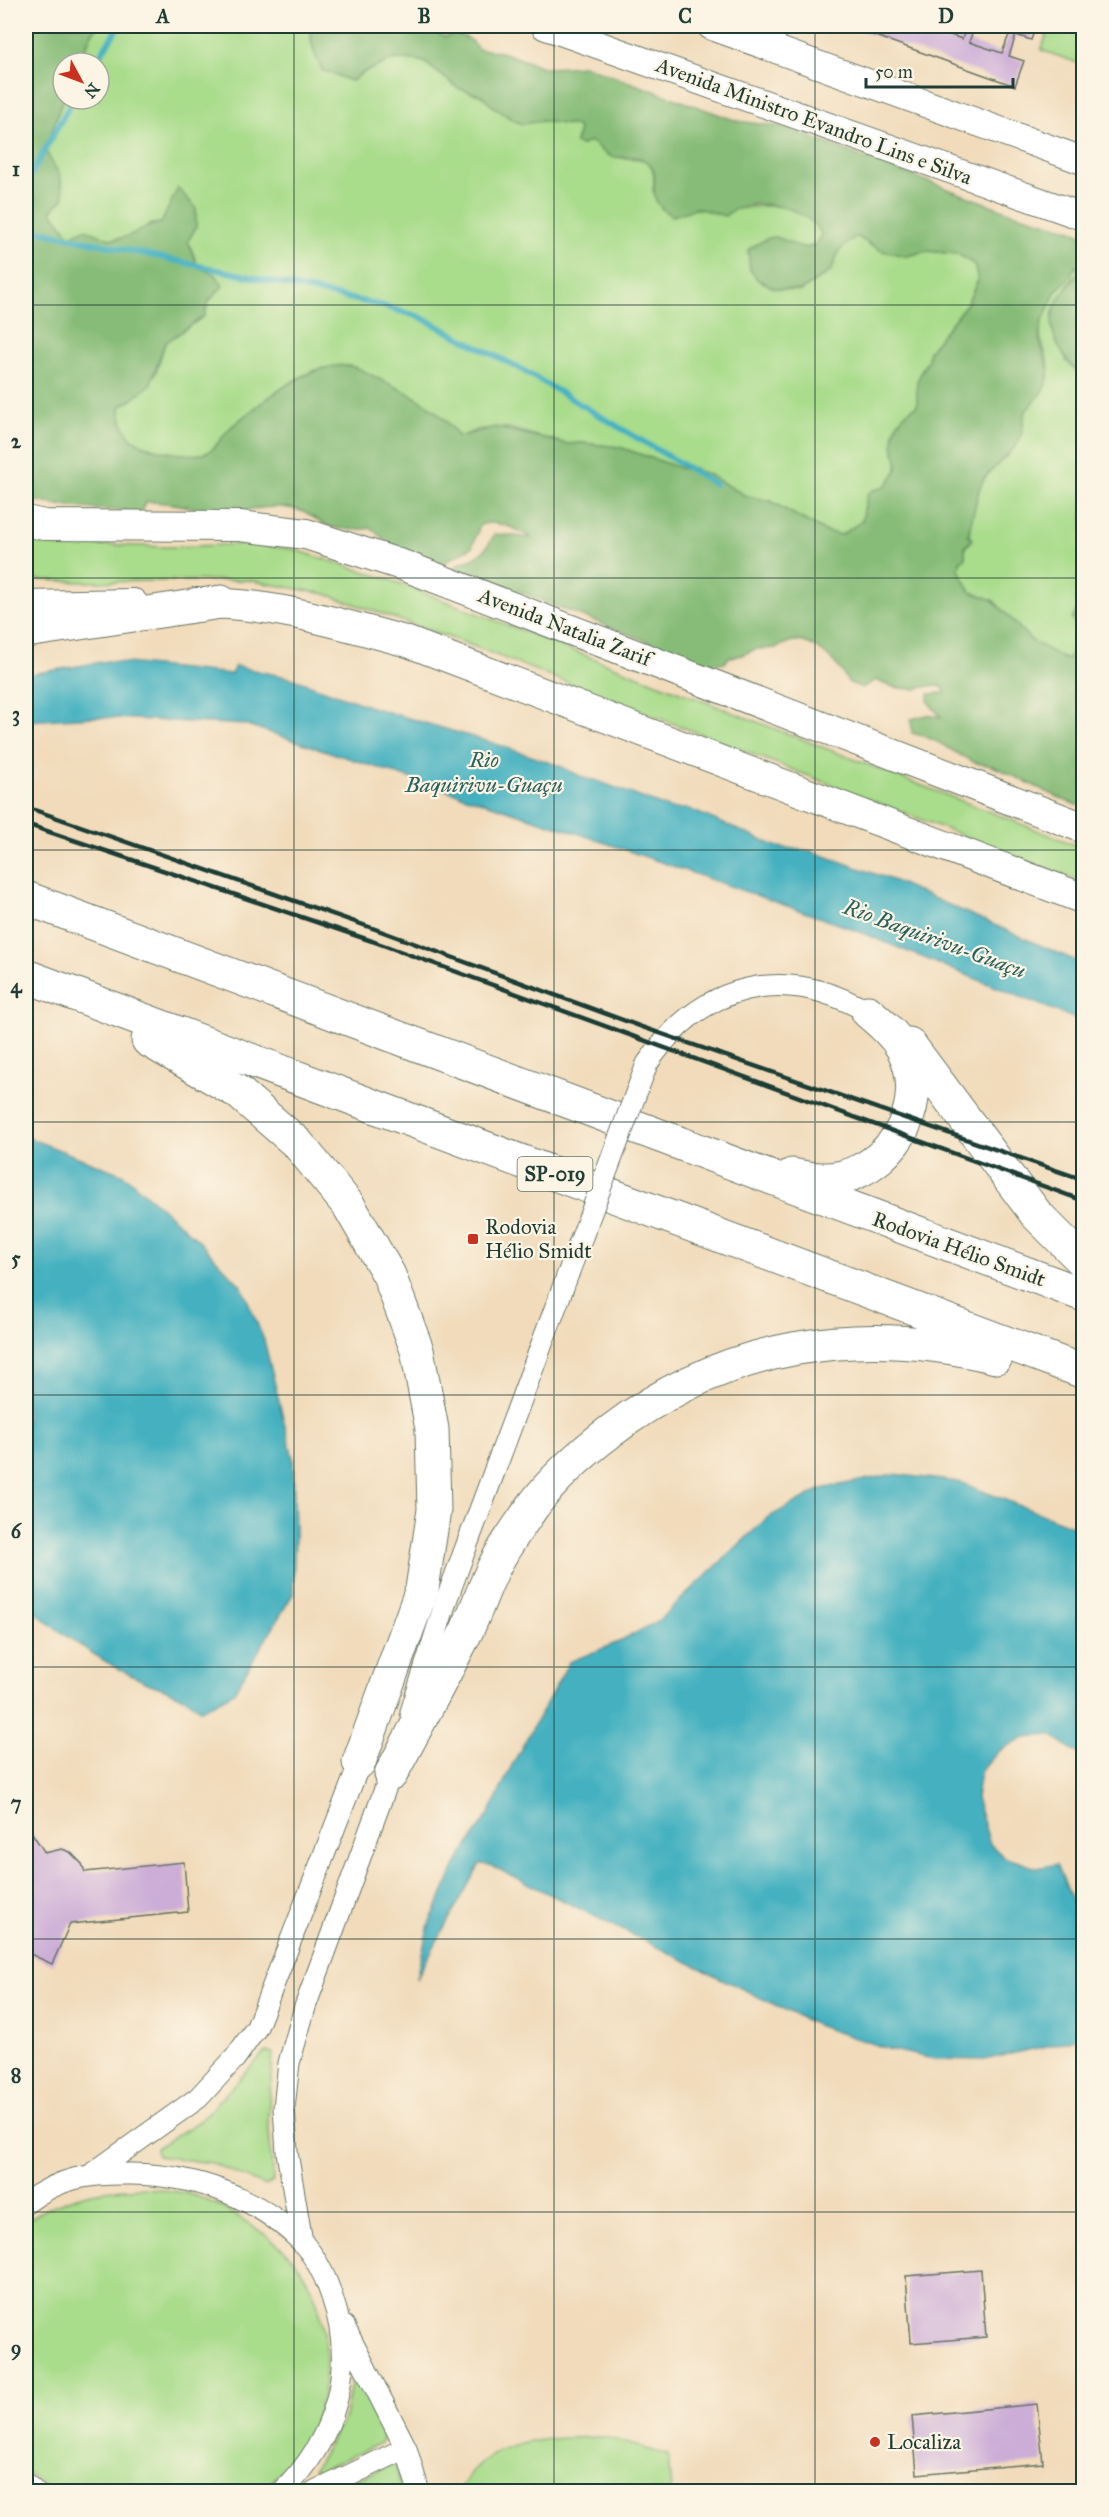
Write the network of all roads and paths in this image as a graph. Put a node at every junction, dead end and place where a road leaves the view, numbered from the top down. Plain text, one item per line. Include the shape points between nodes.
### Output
1 (545, 26) edge
2 (711, 26) edge
3 (774, 37) edge
4 (1083, 161) edge
5 (1083, 217) edge
6 (26, 521) edge
7 (220, 602) junction
8 (26, 606) edge
9 (26, 631) edge
10 (1083, 828) edge
11 (26, 898) edge
12 (1083, 899) edge
13 (26, 978) edge
14 (868, 1012) junction
15 (715, 1158) junction
16 (1083, 1262) edge
17 (1083, 1295) edge
18 (1083, 1372) edge
19 (1083, 1379) edge
20 (447, 1598) junction
21 (359, 1762) junction
22 (392, 1774) junction
23 (93, 2173) junction
24 (26, 2203) edge
25 (302, 2242) junction
26 (337, 2311) junction
27 (406, 2448) junction
28 (26, 2484) edge
29 (35, 2492) edge
30 (282, 2492) edge
31 (315, 2492) edge
32 (419, 2492) edge

1 - 5 street, Avenida Ministro Evandro Lins e Silva
2 - 3 street
3 - 4 street
6 - 10 main road, Avenida Natalia Zarif via 44,525 240,526 306,534 405,566
7 - 8 main road
7 - 9 highway
7 - 12 main road via 314,617 408,642
11 - 15 highway, Rodovia Hélio Smidt
13 - 18 highway, SP-019
13 - 21 highway via 169,1050 238,1092 298,1144 328,1179 350,1206 389,1275 417,1350 430,1418 434,1510 422,1589
14 - 15 highway via 896,1039 912,1077 908,1117 896,1142 885,1154 858,1172 827,1179 810,1179
14 - 16 highway via 912,1047 1036,1214
14 - 20 street, bridge via 838,996 797,986 746,989 722,997 679,1024 647,1064
15 - 17 highway, Rodovia Hélio Smidt
19 - 22 highway via 963,1349 904,1341 845,1340 774,1351 715,1370 641,1407 584,1452 534,1505 495,1565 466,1632
20 - 21 street
20 - 22 street
21 - 23 street via 257,2027 198,2098
22 - 25 street via 305,2007 289,2063 284,2108 287,2152
23 - 24 street via 62,2182
23 - 25 street via 162,2174 206,2182 260,2209
25 - 26 street via 326,2280
26 - 27 street
26 - 30 street via 342,2387 332,2420 319,2446
27 - 31 street
27 - 32 street
28 - 29 street

